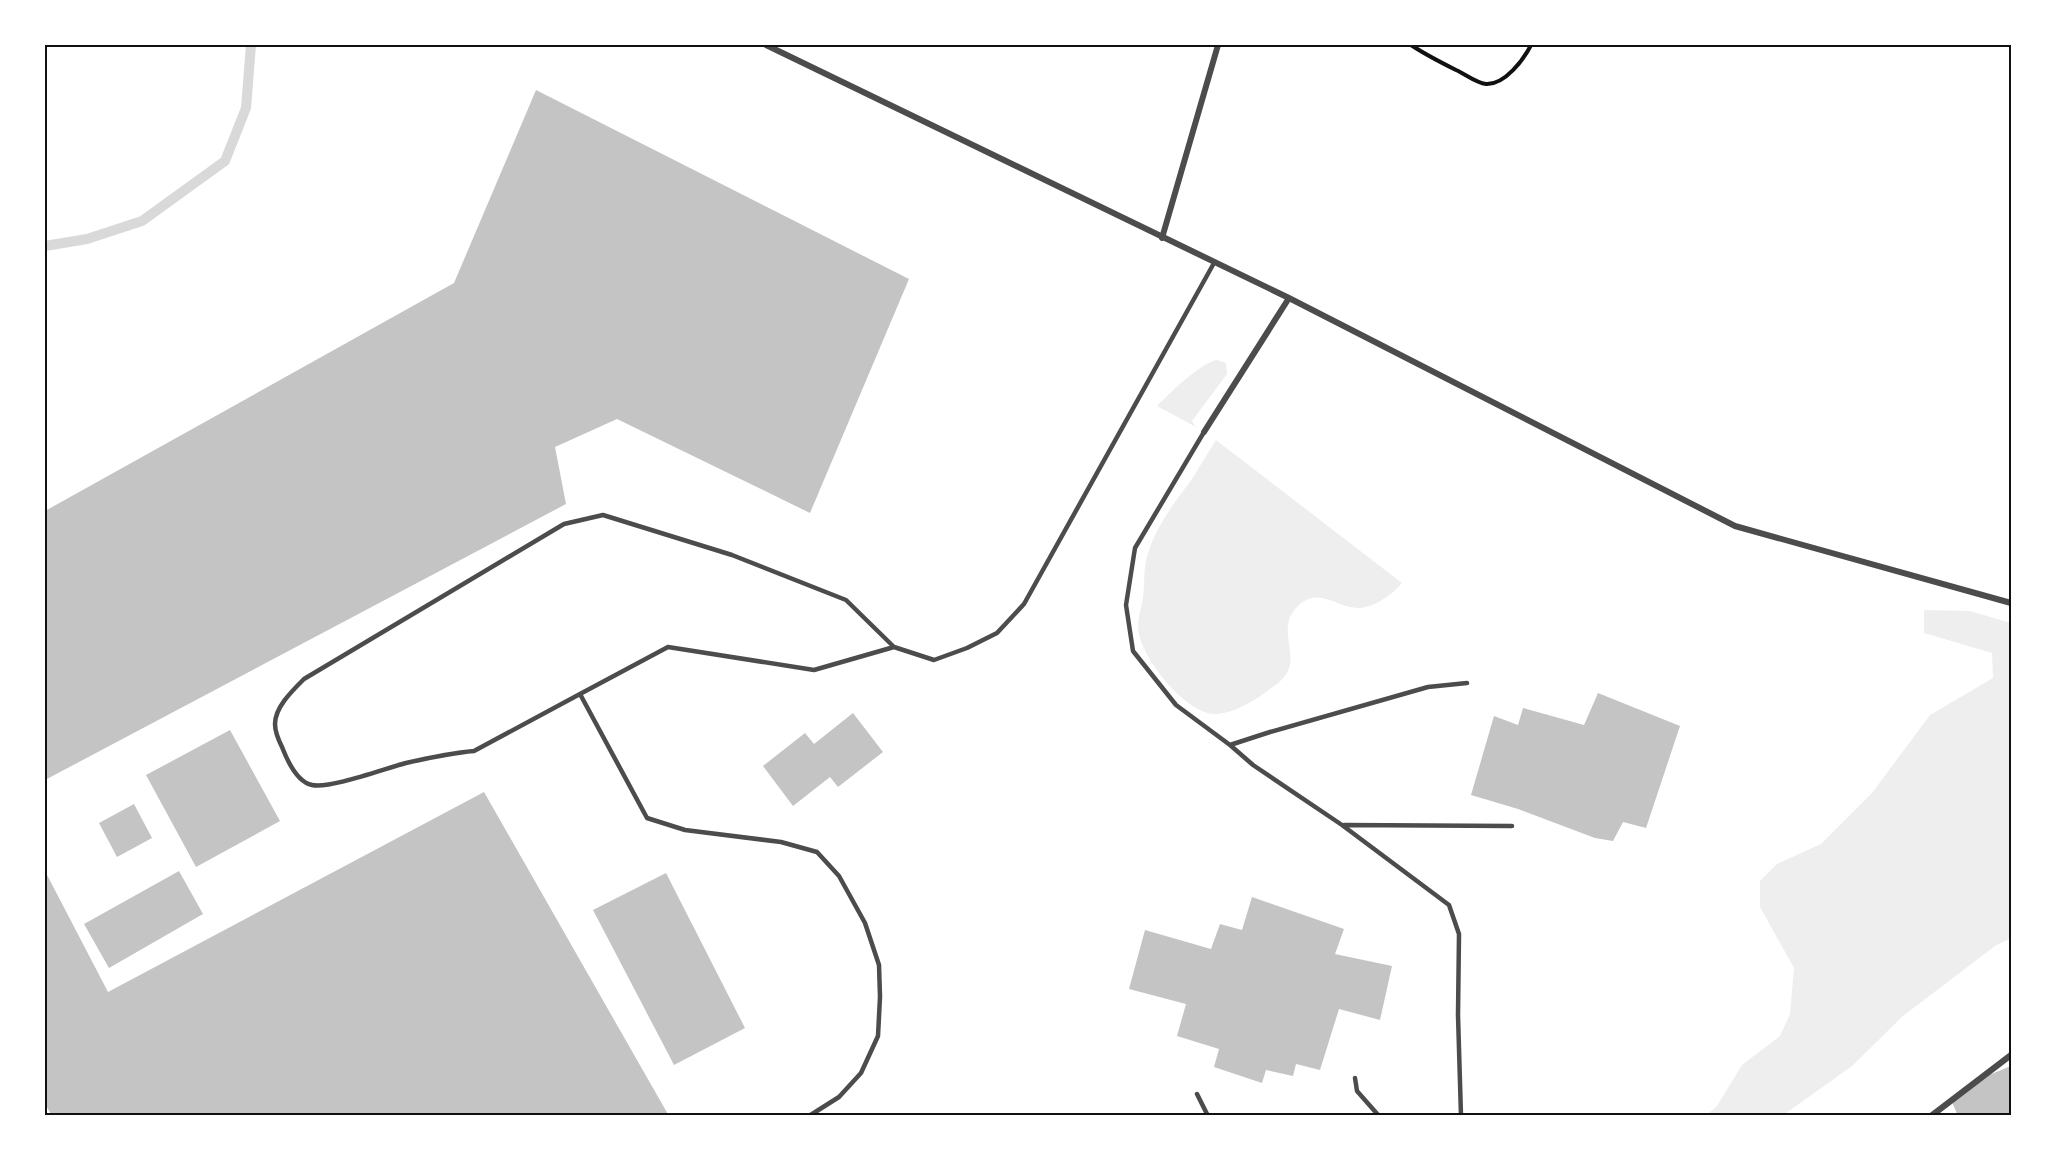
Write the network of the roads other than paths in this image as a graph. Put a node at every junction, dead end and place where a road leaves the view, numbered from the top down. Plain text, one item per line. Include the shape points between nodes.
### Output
1 (766, 45) edge
2 (1218, 45) edge
3 (1162, 238) junction
4 (1214, 262) junction
5 (1289, 298) junction
6 (1204, 432) joint
7 (2011, 603) edge
8 (894, 647) junction
9 (1467, 683) dead end
10 (580, 694) junction
11 (1230, 745) junction
12 (1342, 825) junction
13 (1512, 826) dead end
14 (2011, 1055) edge
15 (1355, 1078) dead end
16 (1197, 1094) dead end
17 (809, 1116) edge
18 (1208, 1116) edge
19 (1379, 1116) edge
20 (1461, 1116) edge
21 (1931, 1116) edge

1 - 3 street
2 - 3 street
3 - 4 street
4 - 5 street
4 - 8 lane via 1024,604 997,633 934,660
5 - 6 street
5 - 7 street via 1736,526
6 - 11 lane via 1135,548 1126,605 1133,651 1176,705
8 - 10 lane via 814,670 669,647
8 - 10 lane via 846,600 732,555 603,515 564,524 304,679 283,702 275,724 291,766 302,779 312,785 330,784 406,763 474,751
9 - 11 lane via 1428,687
10 - 17 lane via 646,818 685,830 781,842 817,852 839,876 865,923 879,964 878,1036 861,1073 839,1097
11 - 12 lane
12 - 13 lane
12 - 20 lane via 1449,905 1459,934
14 - 21 street
15 - 19 lane via 1357,1091
16 - 18 lane

